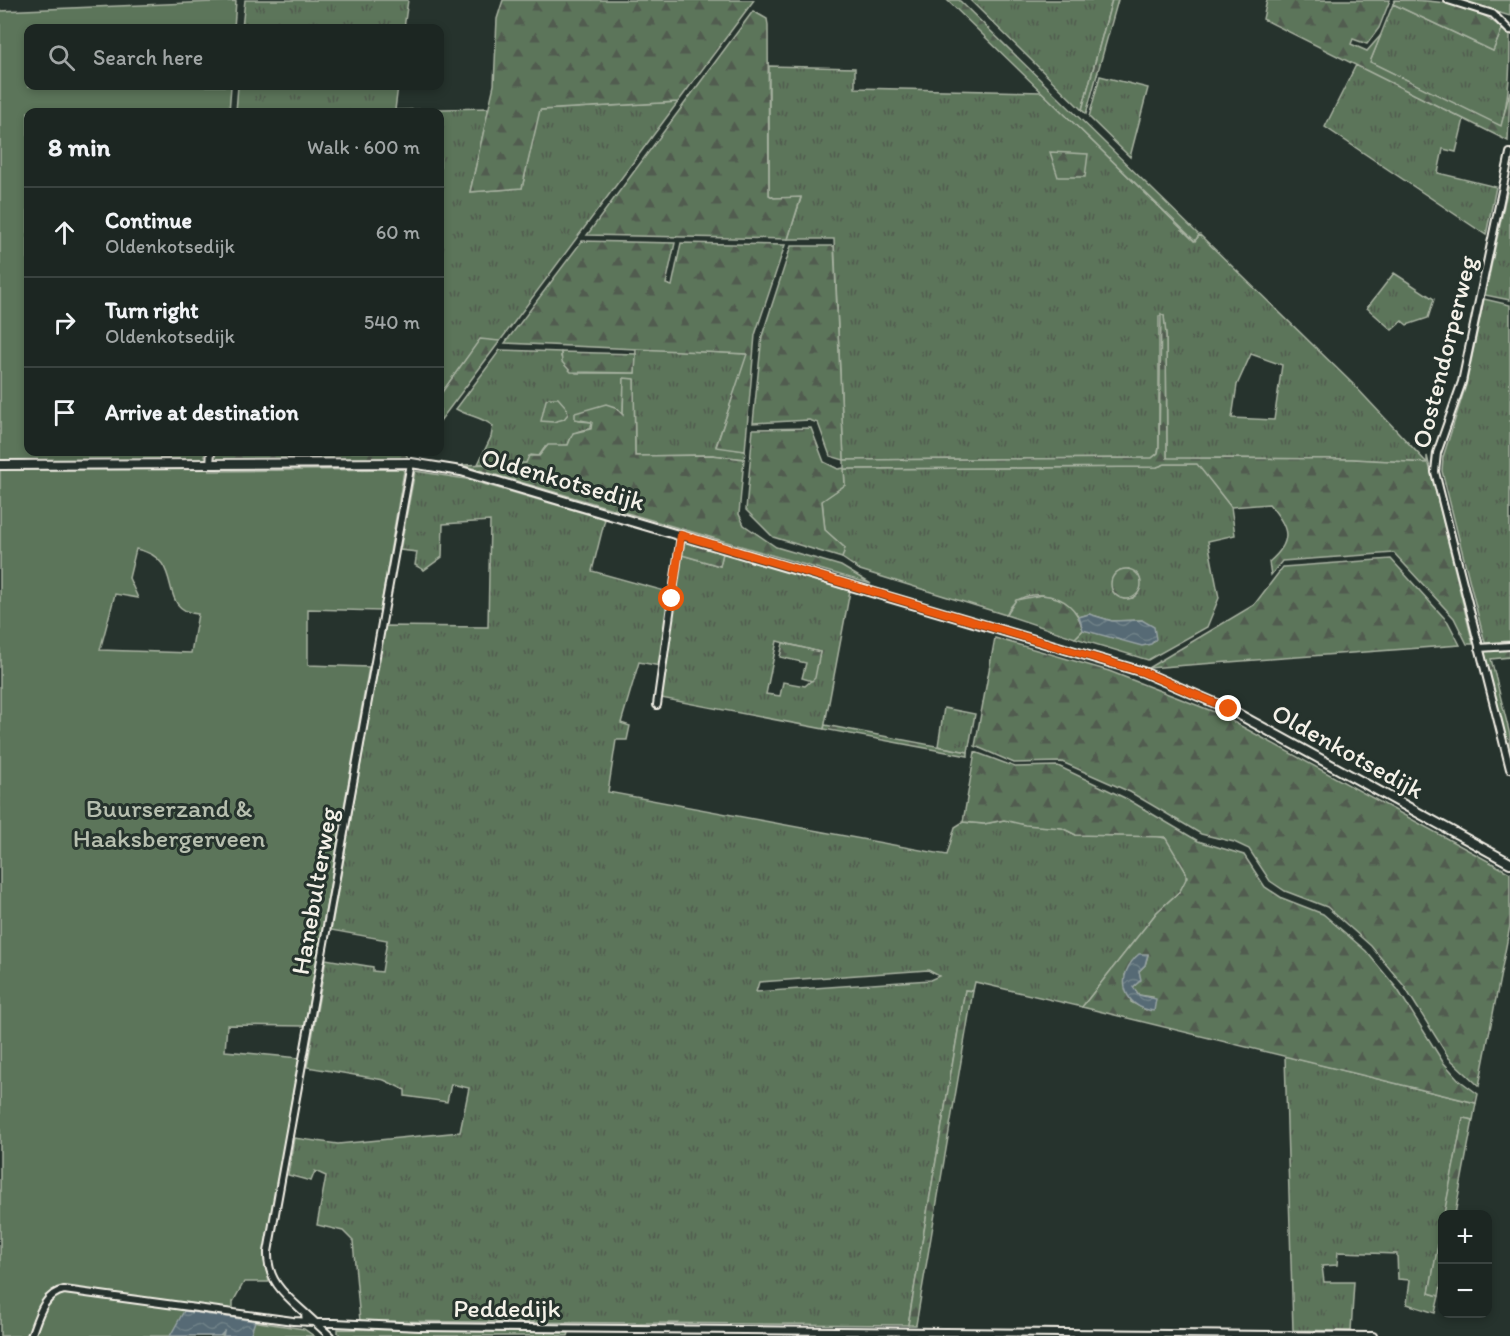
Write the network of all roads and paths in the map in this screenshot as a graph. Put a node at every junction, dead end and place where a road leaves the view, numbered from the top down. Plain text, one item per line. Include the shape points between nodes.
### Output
1 (1448, 0) edge
2 (1510, 31) edge
3 (1510, 153) edge
4 (211, 456) edge
5 (210, 464) junction
6 (411, 464) junction
7 (0, 465) edge
8 (681, 535) junction
9 (1510, 646) edge
10 (1479, 648) junction
11 (657, 705) dead end
12 (1510, 769) edge
13 (1510, 863) edge
14 (305, 1313) junction
15 (306, 1322) junction
16 (316, 1323) junction
17 (857, 1333) edge
18 (31, 1336) edge
19 (330, 1336) edge
20 (1373, 1336) edge

1 - 2 street via 1493,14
3 - 10 street, Oostendorperweg via 1462,382 1435,472
4 - 5 street
5 - 6 street, Oldenkotsedijk
5 - 7 street, Oldenkotsedijk
6 - 8 street, Oldenkotsedijk via 461,471
6 - 14 street, Hanebulterweg via 268,1252 272,1279
8 - 11 street
8 - 13 street, Oldenkotsedijk via 1155,676 1229,709
9 - 10 street
10 - 12 street, Oostendorperweg
14 - 15 street
14 - 16 street, Hanebulterweg
15 - 16 street, Peddedijk
15 - 18 street, Peddedijk via 64,1290 45,1302
16 - 17 street, Peddedijk
16 - 19 street, Hanebulterweg
17 - 20 street, Peddedijk

